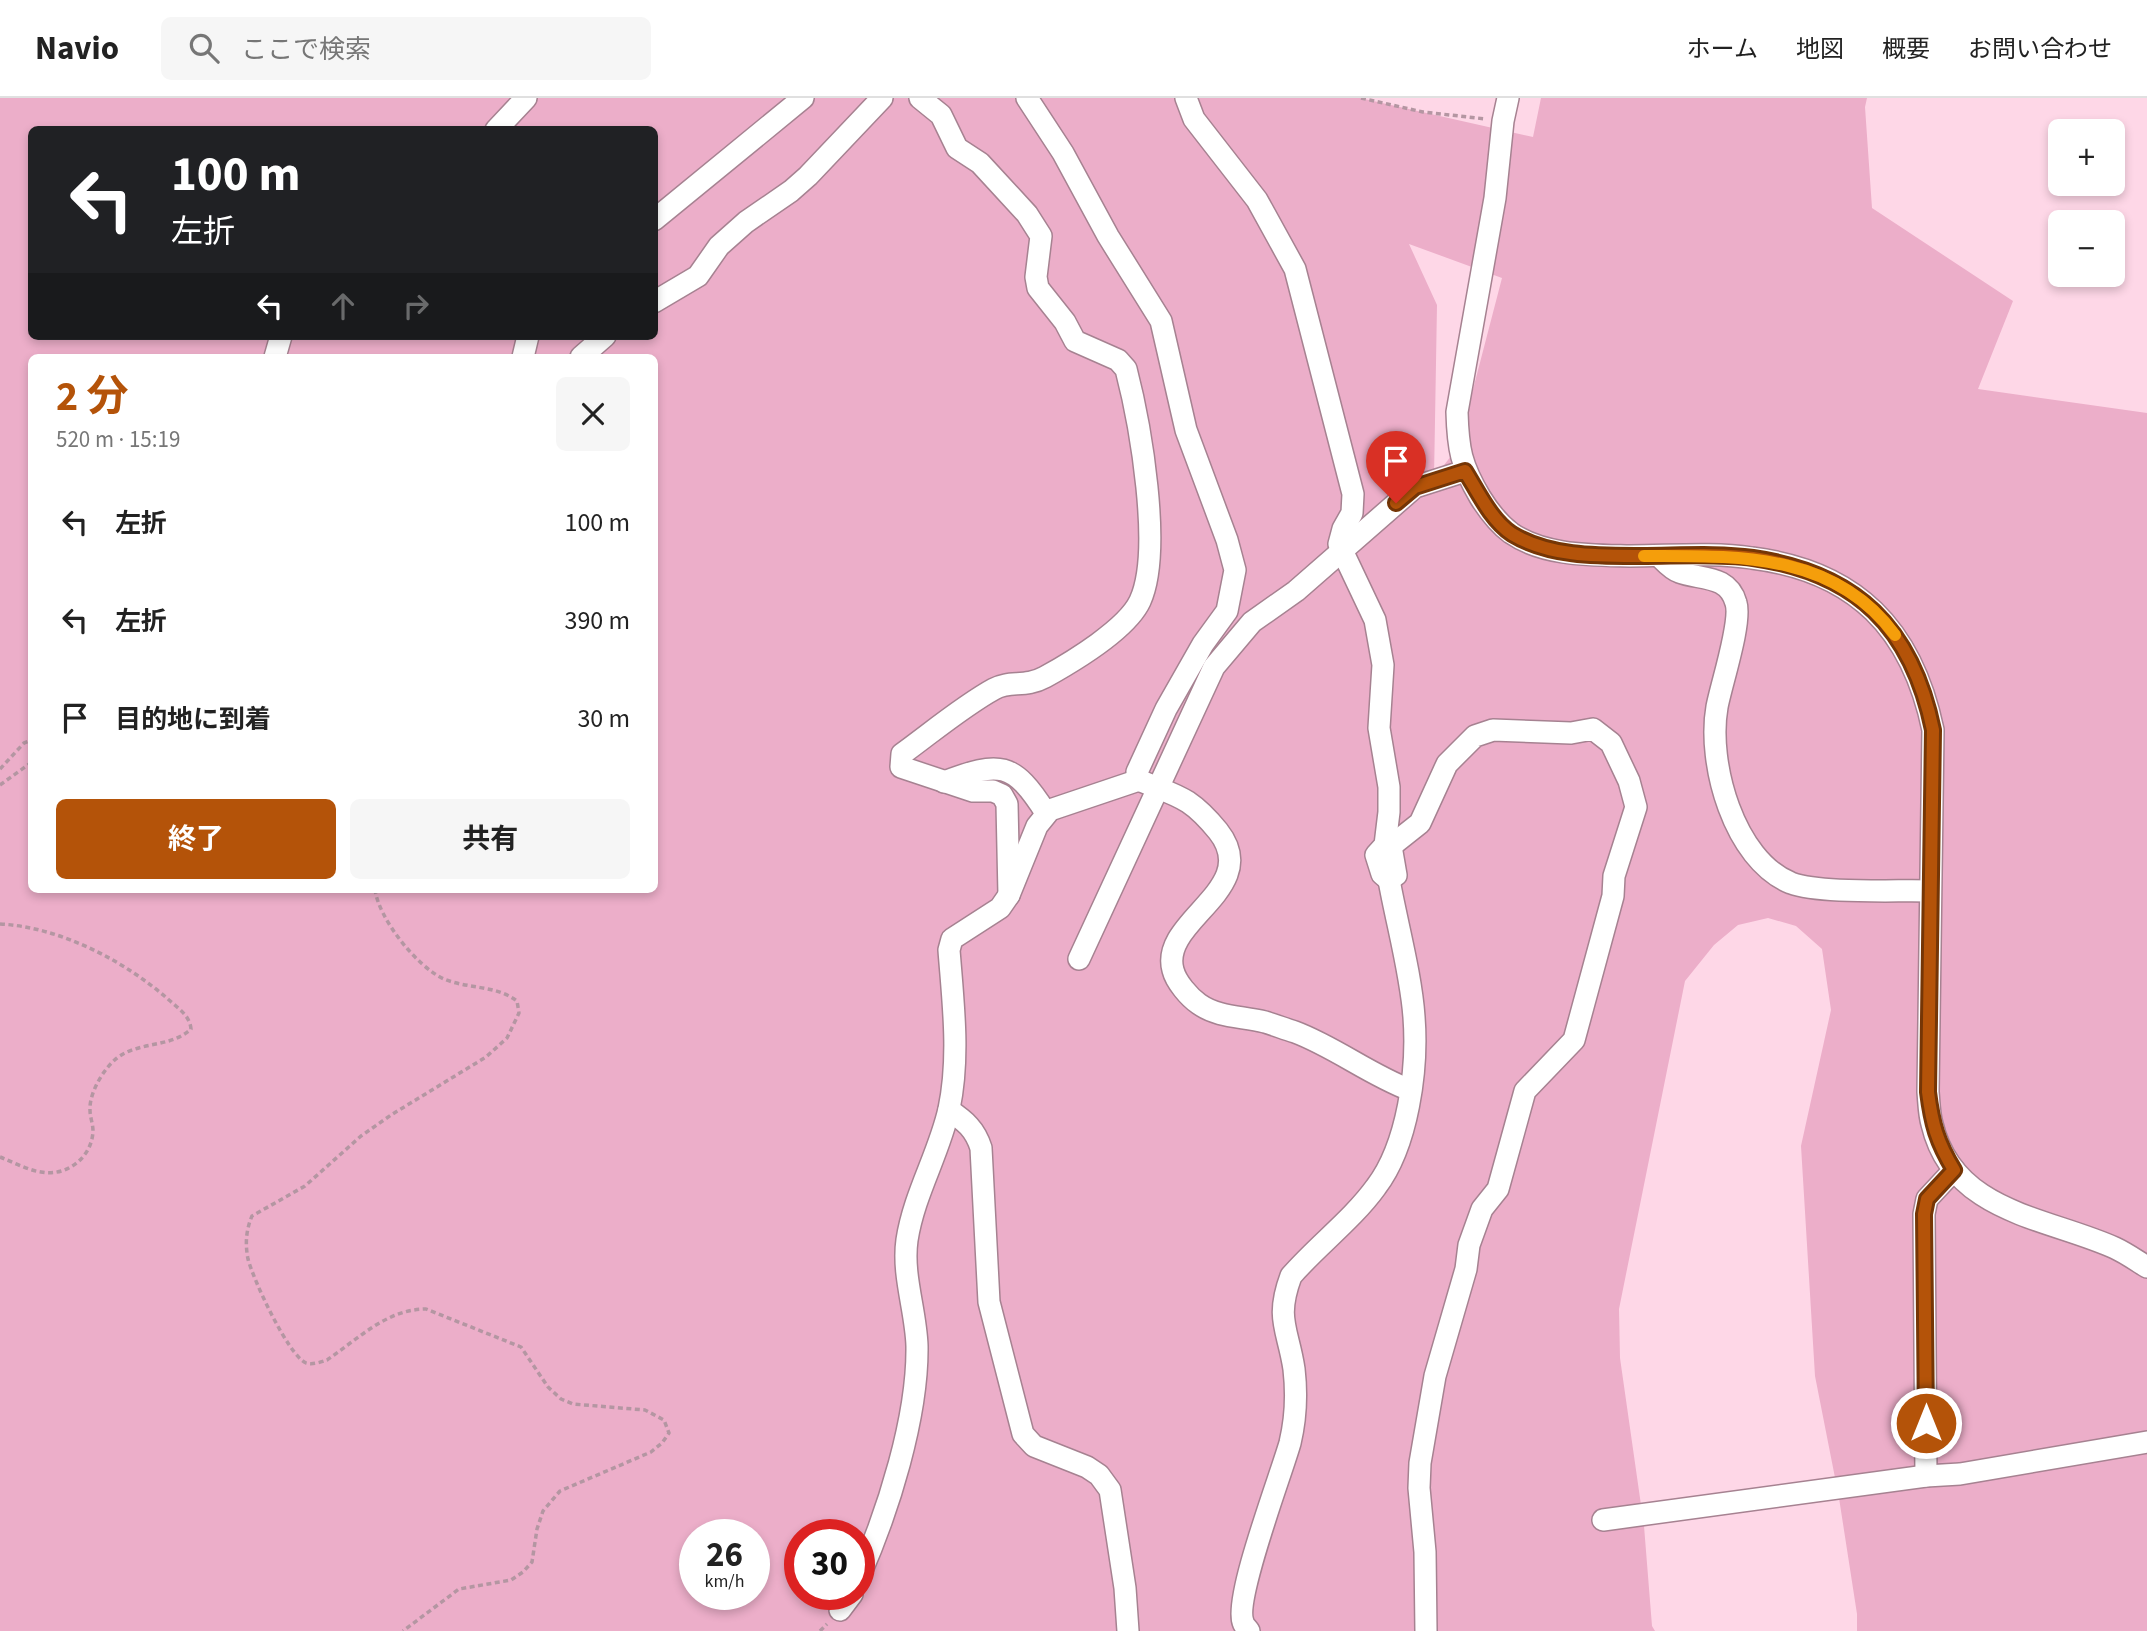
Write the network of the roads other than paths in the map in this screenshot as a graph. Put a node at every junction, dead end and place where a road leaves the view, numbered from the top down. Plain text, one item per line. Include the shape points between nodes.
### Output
1 (526, 98) edge
2 (803, 98) edge
3 (882, 98) edge
4 (920, 98) edge
5 (1027, 98) edge
6 (1186, 98) edge
7 (1508, 98) edge
8 (500, 126) edge
9 (658, 217) edge
10 (658, 300) edge
11 (600, 340) edge
12 (584, 354) edge
13 (1465, 471) junction
14 (1342, 551) junction
15 (1659, 556) junction
16 (944, 782) junction
17 (1149, 784) junction
18 (1046, 813) junction
19 (1388, 846) junction
20 (1930, 891) junction
21 (1009, 895) junction
22 (1079, 959) dead end
23 (1410, 1090) junction
24 (949, 1110) junction
25 (1954, 1170) junction
26 (2147, 1267) edge
27 (2147, 1442) edge
28 (1926, 1476) junction
29 (1603, 1520) dead end
30 (875, 1535) edge
31 (1128, 1631) edge
32 (1249, 1631) edge
33 (1426, 1631) edge

1 - 8 street
2 - 9 street
3 - 10 street via 792,191 719,246 698,276
4 - 16 street via 941,115 957,148 980,163 1027,214 1041,236 1038,288 1075,341 1118,360 1126,369 1149,523 1148,563 1139,604 1107,637 1030,684 995,688 902,754 901,768
5 - 17 street via 1161,321 1186,430 1235,570 1227,611 1203,644 1141,761 1137,772
6 - 14 street via 1194,119 1257,200 1295,269 1353,494 1352,513 1339,544
7 - 13 street via 1457,412 1458,447
11 - 12 street
13 - 14 street via 1415,487
13 - 15 street via 1489,511 1511,533 1541,546 1588,555
14 - 17 street via 1252,622 1214,667
14 - 19 street via 1375,620 1383,665 1379,728 1389,787
15 - 20 street via 1752,558 1808,570 1853,592 1893,632 1925,692 1933,730
15 - 20 street via 1678,572 1724,584 1737,603 1713,735 1718,775 1750,848 1768,869 1792,883
16 - 18 street via 970,772 1005,769 1023,781
16 - 21 street via 1002,795 1007,804
17 - 18 street
17 - 22 street
17 - 23 street via 1190,803 1207,817 1223,837 1231,858 1226,879 1172,953 1173,971 1185,990 1199,1004 1225,1016 1263,1021 1298,1033
18 - 21 street
19 - 23 street via 1396,874 1389,880 1414,1017
19 - 33 street via 1420,823 1447,764 1475,736 1493,730 1571,733 1593,729 1611,743 1636,807 1614,876 1613,896 1574,1040 1525,1091 1498,1188 1482,1209 1469,1245 1435,1376 1419,1488
20 - 25 street via 1928,1092 1931,1124
21 - 24 street via 1000,908 952,939 955,1034
23 - 32 street via 1393,1160 1377,1187 1291,1276 1284,1295 1283,1326 1294,1367 1297,1407 1244,1589 1242,1621
24 - 30 street via 907,1239 905,1256 917,1344 909,1423
24 - 31 street via 972,1128 981,1149 989,1302 1024,1434 1034,1446 1087,1467 1110,1490
25 - 26 street via 1990,1201 2117,1248
25 - 28 street via 1927,1199 1924,1214
27 - 28 street
28 - 29 street

